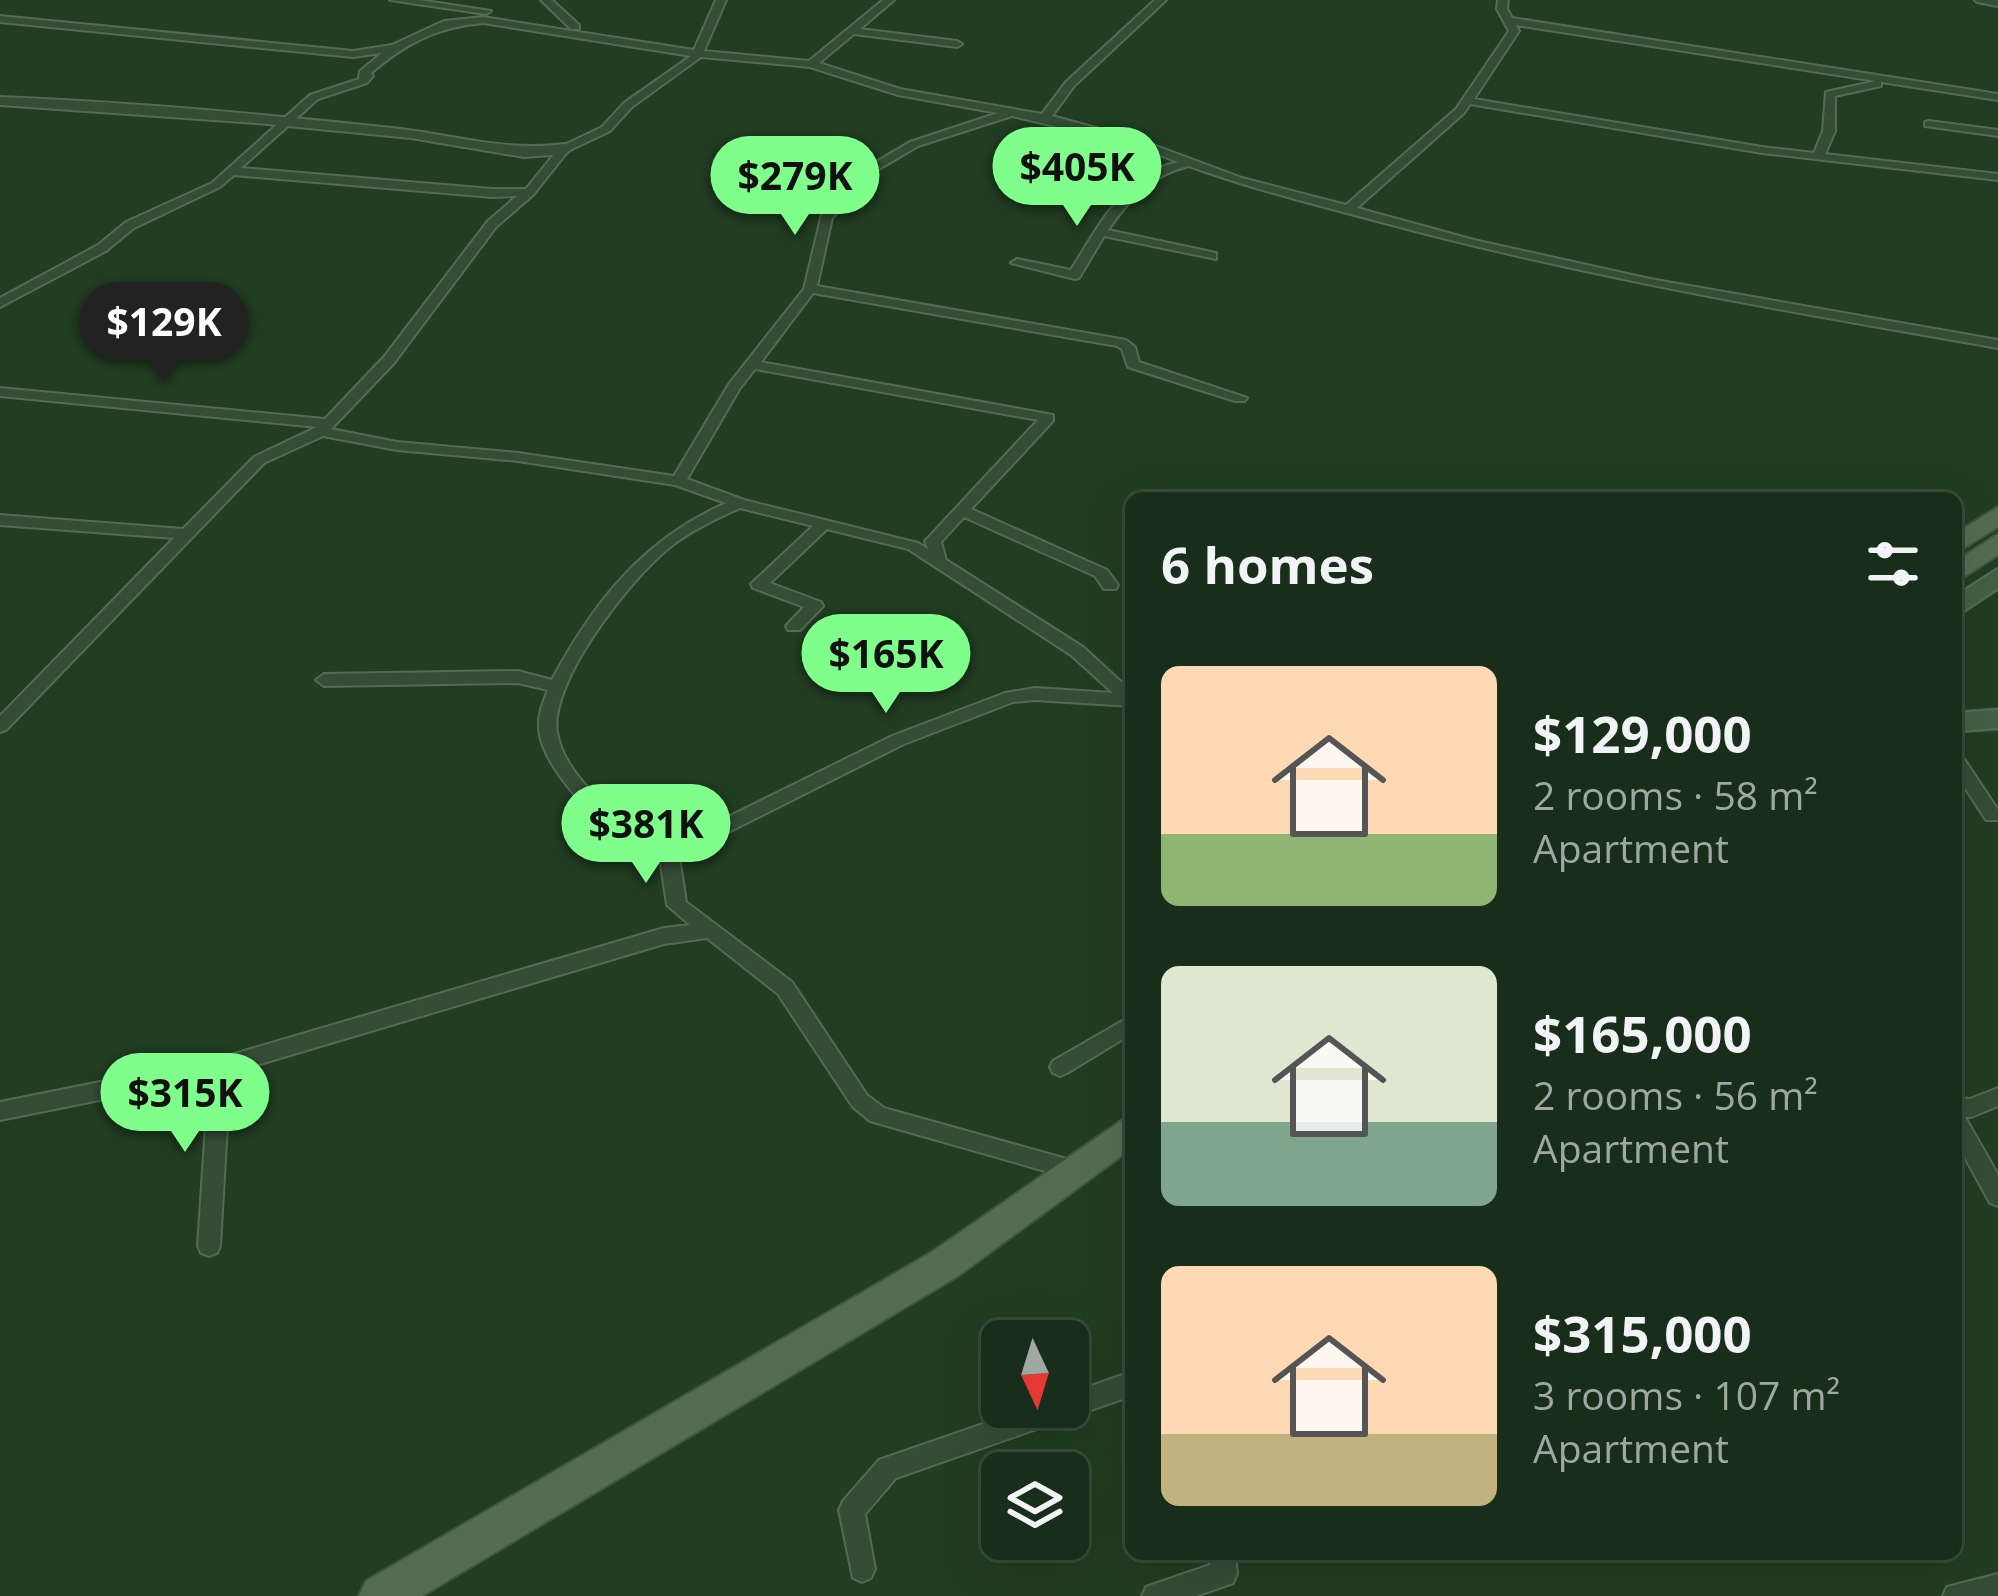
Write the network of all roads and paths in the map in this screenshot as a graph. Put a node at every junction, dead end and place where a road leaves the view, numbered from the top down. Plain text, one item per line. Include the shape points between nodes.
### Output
1 (395, 0) edge
2 (546, 0) edge
3 (721, 0) edge
4 (889, 0) edge
5 (1161, 0) edge
6 (1503, 0) edge
7 (1980, 0) edge
8 (1998, 3) edge
9 (0, 20) edge
10 (1505, 20) junction
11 (570, 27) junction
12 (856, 31) junction
13 (957, 44) dead end
14 (394, 48) junction
15 (698, 53) junction
16 (811, 64) junction
17 (1906, 84) junction
18 (1998, 97) edge
19 (0, 101) edge
20 (1469, 101) junction
21 (1013, 111) junction
22 (1045, 118) junction
23 (284, 122) junction
24 (1929, 124) dead end
25 (1998, 133) edge
26 (564, 149) junction
27 (1818, 156) junction
28 (1191, 163) junction
29 (232, 171) junction
30 (1998, 178) edge
31 (529, 192) junction
32 (1349, 209) junction
33 (1101, 232) junction
34 (1212, 256) dead end
35 (1017, 263) dead end
36 (810, 289) junction
37 (0, 303) edge
38 (1998, 344) edge
39 (752, 364) junction
40 (0, 392) edge
41 (1240, 398) dead end
42 (323, 427) junction
43 (678, 482) junction
44 (739, 502) junction
45 (960, 510) junction
46 (1998, 515) edge
47 (0, 520) edge
48 (824, 524) junction
49 (183, 534) junction
50 (1962, 540) edge
51 (1998, 542) edge
52 (939, 559) junction
53 (1962, 569) edge
54 (1998, 576) edge
55 (1110, 585) dead end
56 (1962, 603) edge
57 (794, 626) dead end
58 (324, 680) dead end
59 (557, 687) junction
60 (1125, 695) edge
61 (1125, 700) edge
62 (1962, 705) edge
63 (1962, 722) edge
64 (1996, 723) edge
65 (0, 726) edge
66 (1962, 732) edge
67 (1962, 768) edge
68 (1992, 807) edge
69 (669, 854) junction
70 (713, 930) junction
71 (1125, 1028) edge
72 (220, 1067) junction
73 (1060, 1067) dead end
74 (1998, 1097) edge
75 (1962, 1108) edge
76 (0, 1111) edge
77 (1962, 1132) edge
78 (1125, 1134) edge
79 (1073, 1170) junction
80 (1998, 1196) edge
81 (208, 1246) dead end
82 (1125, 1386) edge
83 (1089, 1399) edge
84 (1006, 1428) edge
85 (1223, 1560) edge
86 (862, 1569) dead end
87 (1998, 1587) edge
88 (399, 1591) edge
89 (1155, 1596) edge
90 (1956, 1596) edge

1 - 11 street
2 - 11 street
3 - 15 street
4 - 12 street
5 - 22 street via 1070,84
6 - 10 street
7 - 8 street
9 - 14 street via 352,54
10 - 17 street
10 - 20 street via 1514,31
11 - 14 street via 448,23
11 - 15 street
12 - 13 street
12 - 16 street
14 - 23 street via 362,81 329,88
15 - 16 street
15 - 26 street via 605,128
16 - 21 street via 898,92
17 - 18 street
17 - 27 street via 1830,94
19 - 23 street
20 - 27 street
20 - 32 street
21 - 22 street
21 - 36 street via 914,144 869,170 826,218
22 - 28 street
23 - 26 street via 430,136 502,153
23 - 29 street
24 - 25 street
26 - 31 street
27 - 30 street
28 - 32 street
28 - 33 street via 1162,167 1138,184
29 - 31 street
29 - 37 street
31 - 42 street via 492,224 361,392
32 - 38 street via 1650,284
33 - 34 street
33 - 35 street via 1075,275
36 - 39 street
36 - 41 street via 1121,343 1133,364
39 - 43 street
39 - 45 street via 1048,418
40 - 42 street
42 - 43 street via 397,446
42 - 49 street via 259,460
43 - 44 street
44 - 48 street
44 - 59 street via 652,554
45 - 52 street via 933,541
45 - 55 street via 1101,573
46 - 50 main road
47 - 49 street
48 - 52 street
48 - 57 street via 759,584 815,606
49 - 65 street
51 - 53 main road
52 - 60 street via 1077,651
54 - 56 main road
58 - 59 street via 518,677
59 - 69 street via 547,724 572,778 621,829
61 - 69 street via 1011,697 898,740
62 - 64 main road
63 - 64 main road
64 - 66 main road
67 - 68 street
69 - 70 street via 677,904
70 - 72 street via 664,935
70 - 79 street via 784,988 860,1102 878,1115
71 - 73 street
72 - 76 street
72 - 81 street
74 - 75 street
77 - 80 street
78 - 79 main road
79 - 88 main road via 945,1264
82 - 83 street
84 - 86 street via 888,1469 852,1510
85 - 89 street via 1224,1574
87 - 90 street

